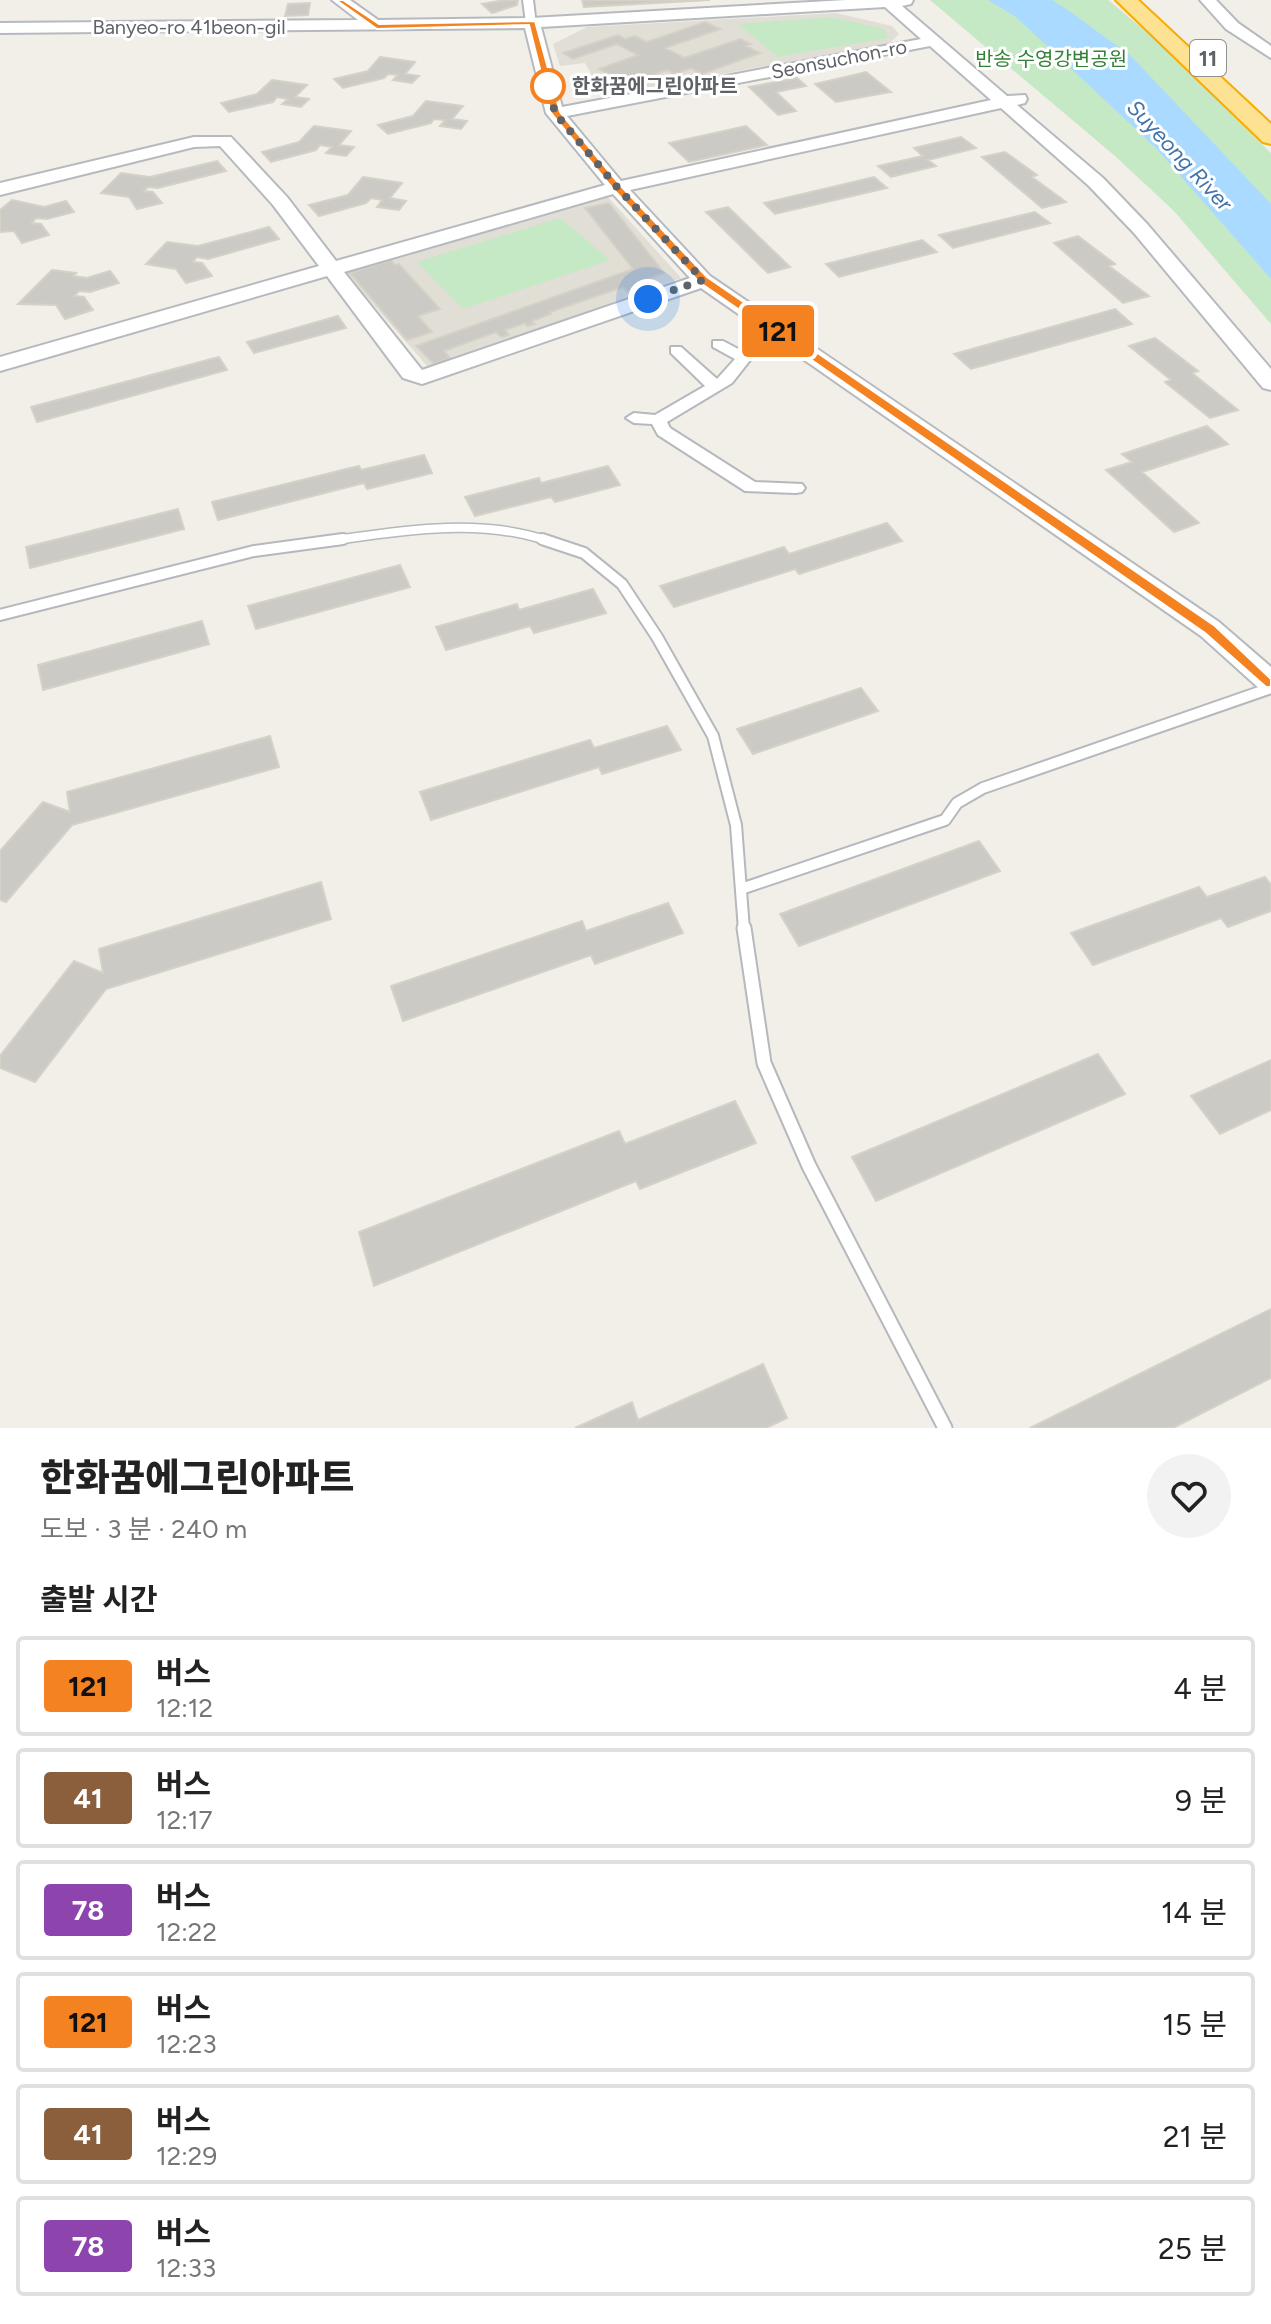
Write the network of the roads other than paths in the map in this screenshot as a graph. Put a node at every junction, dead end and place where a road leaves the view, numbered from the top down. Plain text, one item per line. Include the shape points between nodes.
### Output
1 (340, 0) edge
2 (528, 0) edge
3 (1126, 0) edge
4 (1143, 0) edge
5 (1208, 0) edge
6 (897, 1) edge
7 (839, 3) edge
8 (532, 23) junction
9 (912, 23) junction
10 (377, 26) junction
11 (0, 28) edge
12 (933, 41) junction
13 (1271, 53) edge
14 (1011, 100) junction
15 (555, 113) junction
16 (1271, 117) edge
17 (1271, 137) edge
18 (617, 187) junction
19 (0, 189) edge
20 (331, 268) junction
21 (703, 280) junction
22 (770, 326) junction
23 (1261, 342) dead end
24 (718, 344) dead end
25 (676, 350) dead end
26 (744, 358) junction
27 (0, 364) edge
28 (1271, 383) edge
29 (715, 386) junction
30 (634, 418) dead end
31 (658, 420) junction
32 (796, 488) dead end
33 (0, 615) edge
34 (1271, 686) edge
35 (741, 889) junction
36 (945, 1428) edge

1 - 10 main road
2 - 8 street
3 - 17 highway, 11
4 - 16 highway, 11
5 - 13 main road via 1232,26
6 - 7 main road
6 - 9 main road
6 - 14 main road
7 - 8 main road
7 - 9 main road
8 - 10 main road
8 - 15 main road
9 - 12 main road
10 - 11 main road, Banyeo-ro 41beon-gil
12 - 14 main road
12 - 15 main road, Seonsuchon-ro
14 - 18 main road
14 - 23 main road via 1114,179
14 - 28 main road via 1141,229
15 - 18 main road
18 - 20 main road
18 - 21 main road
19 - 20 main road via 194,142 225,141
20 - 21 main road via 411,373 426,377
20 - 27 main road
21 - 22 main road
22 - 26 street
22 - 34 main road via 1210,629
24 - 26 street
25 - 29 street
26 - 29 street
29 - 31 street
30 - 31 street
31 - 32 street via 664,431 751,487
33 - 35 lane via 254,551 413,529 495,530 584,553 622,584 713,736 736,825
34 - 35 lane via 983,788 957,803 945,820
35 - 36 lane via 764,1063 809,1166

